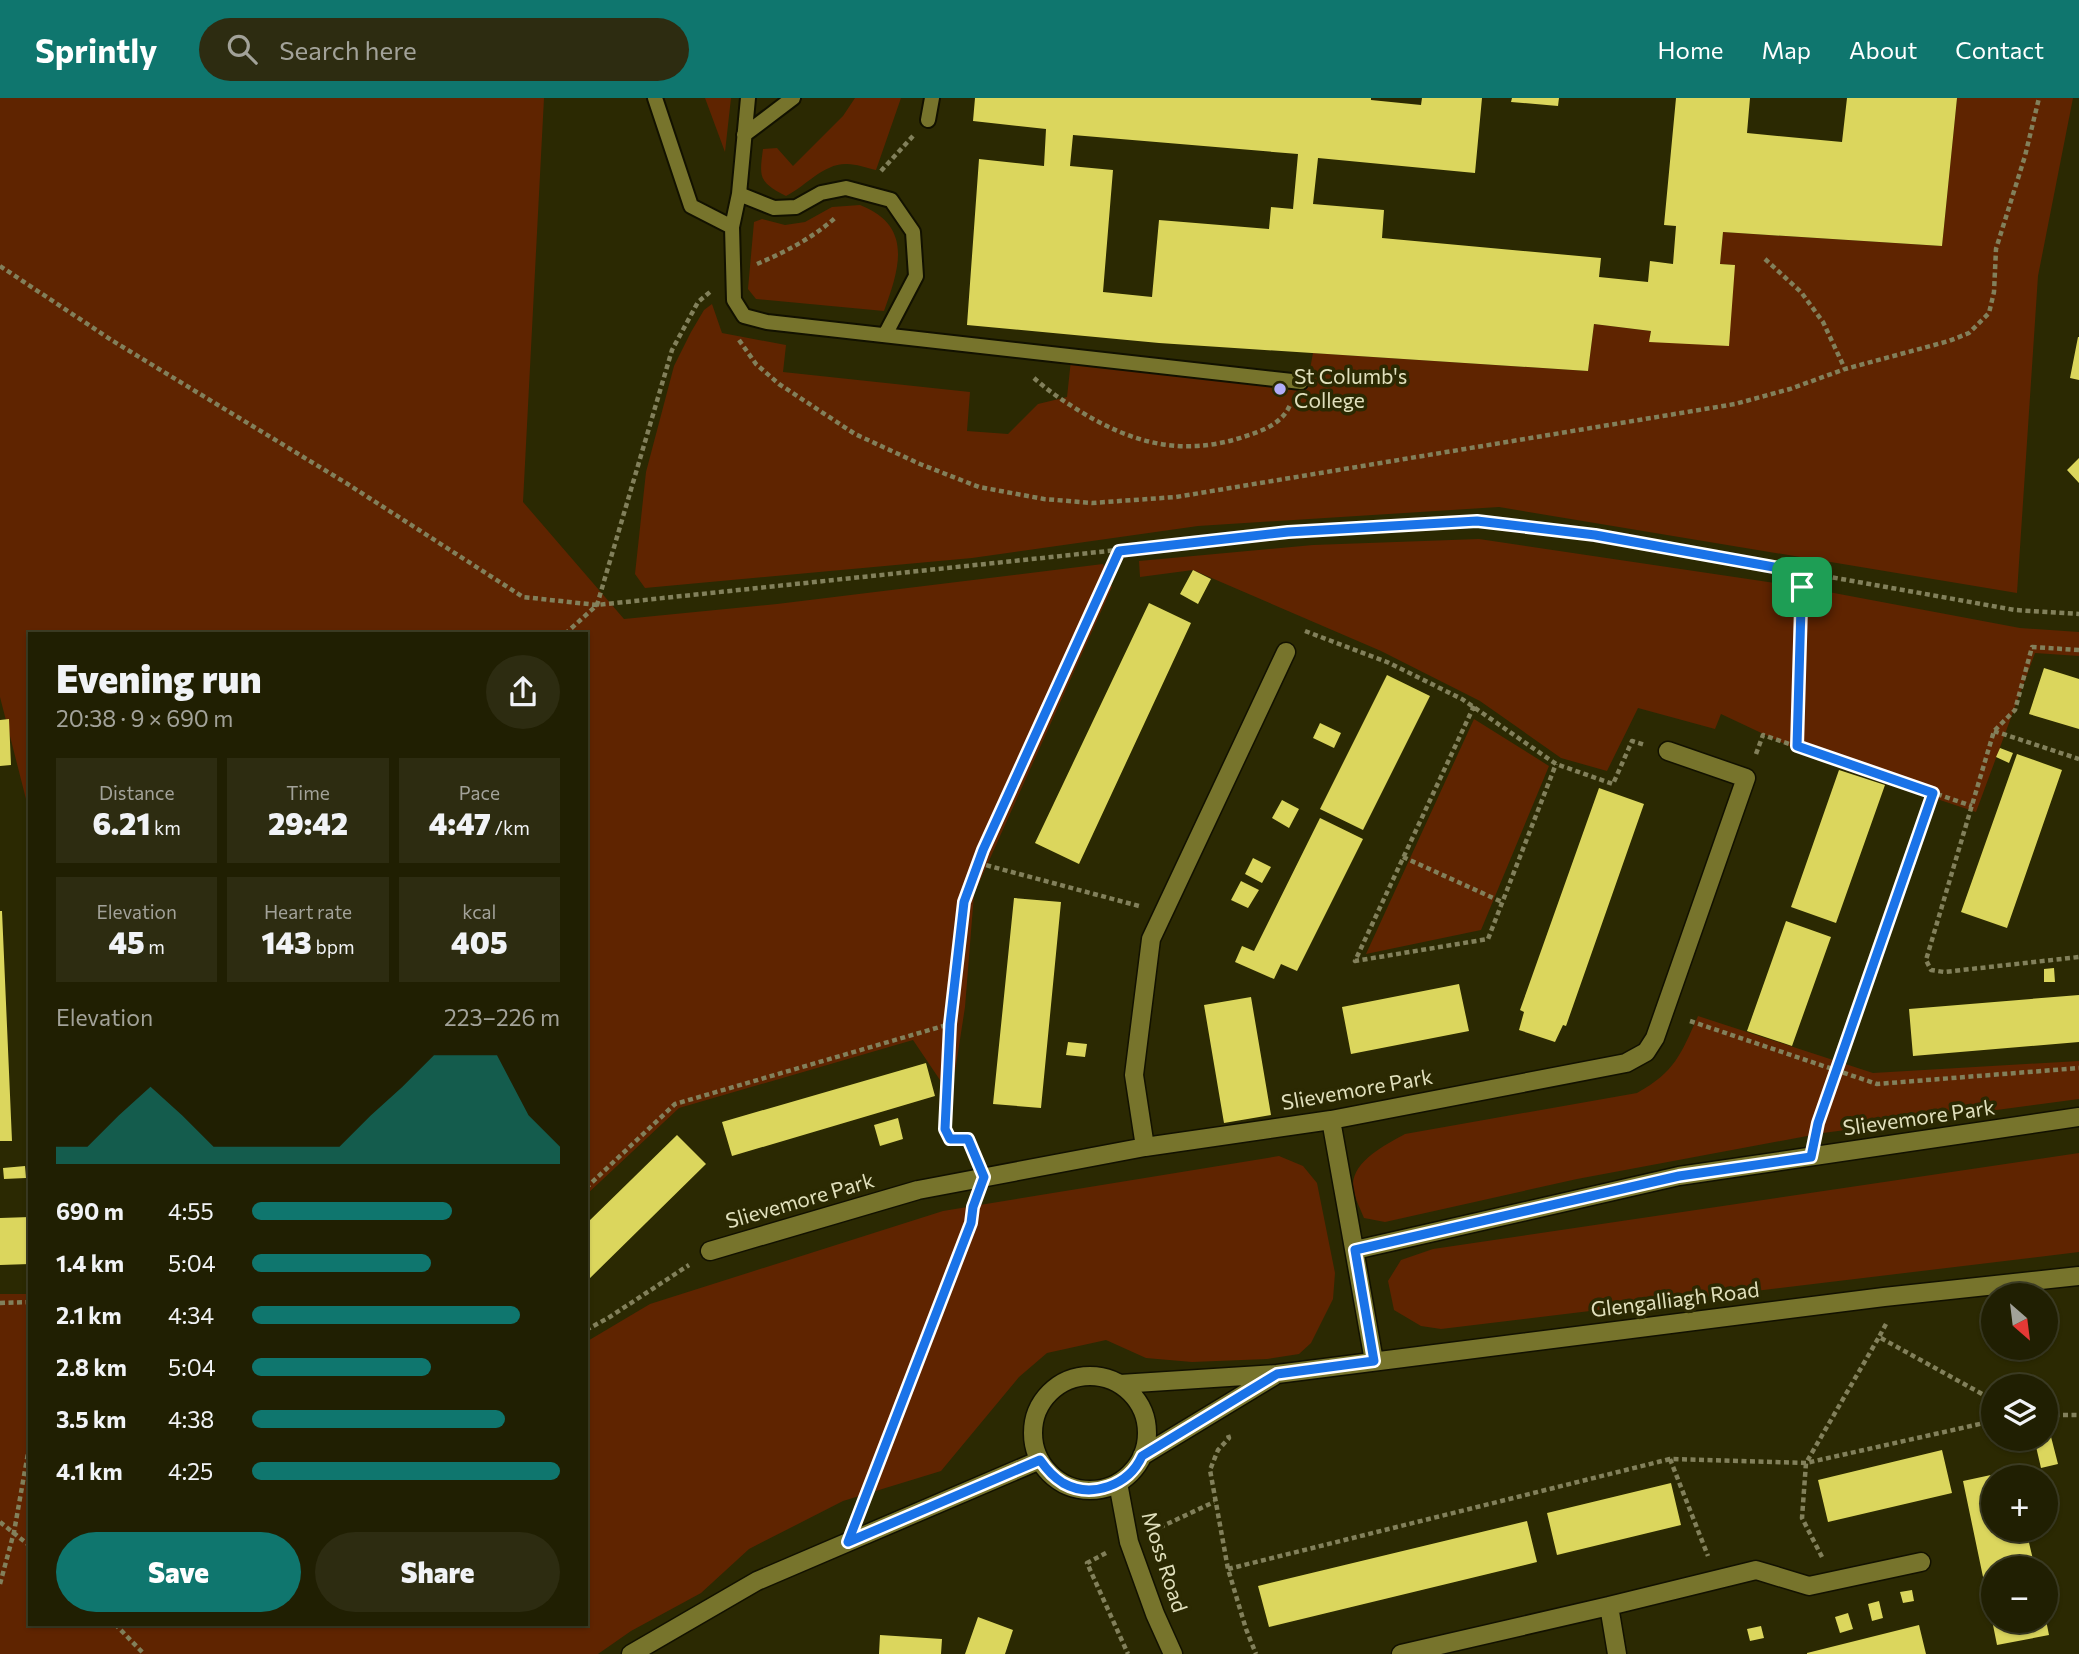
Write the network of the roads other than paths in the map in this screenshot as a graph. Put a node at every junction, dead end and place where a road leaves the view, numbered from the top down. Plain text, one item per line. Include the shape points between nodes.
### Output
1 (655, 98) edge
2 (748, 98) edge
3 (793, 98) edge
4 (932, 98) edge
5 (928, 120) road end
6 (744, 135) junction
7 (739, 194) junction
8 (733, 227) junction
9 (885, 335) junction
10 (1301, 382) road end
11 (1286, 652) road end
12 (1668, 751) road end
13 (2079, 1117) edge
14 (1331, 1120) junction
15 (1145, 1147) junction
16 (1355, 1250) junction
17 (710, 1251) road end
18 (2079, 1276) edge
19 (1374, 1361) junction
20 (1277, 1374) junction
21 (1120, 1384) junction
22 (1142, 1456) junction
23 (1040, 1460) junction
24 (1118, 1483) junction
25 (1920, 1562) dead end
26 (1609, 1606) junction
27 (631, 1654) edge
28 (1173, 1654) edge
29 (1401, 1654) edge
30 (1617, 1654) edge

1 - 8 lane via 691,206
2 - 6 lane
3 - 6 lane
4 - 5 lane
6 - 7 lane
7 - 8 lane
7 - 9 lane via 774,208 796,207 821,193 846,188 891,200 914,232 916,276
8 - 9 lane via 734,300 744,316
9 - 10 lane
11 - 15 street via 1151,939 1134,1075
12 - 14 street, Slievemore Park via 1746,778 1666,1013 1646,1052 1626,1063
13 - 16 street, Slievemore Park via 1679,1176
14 - 15 street, Slievemore Park
14 - 16 street
15 - 17 street, Slievemore Park via 918,1190
16 - 19 street
18 - 19 street, Glengalliagh Road
19 - 20 street, Glengalliagh Road
20 - 21 street, Glengalliagh Road
20 - 22 street, Glengalliagh Road
21 - 22 street via 1144,1412 1148,1430
21 - 23 street via 1102,1376 1084,1376 1066,1380 1050,1391 1033,1424 1033,1443
22 - 24 street
23 - 24 street via 1066,1485 1083,1490
23 - 27 street via 757,1581
24 - 28 street, Moss Road via 1129,1542
25 - 26 street via 1809,1586 1756,1570
26 - 29 street
26 - 30 street

